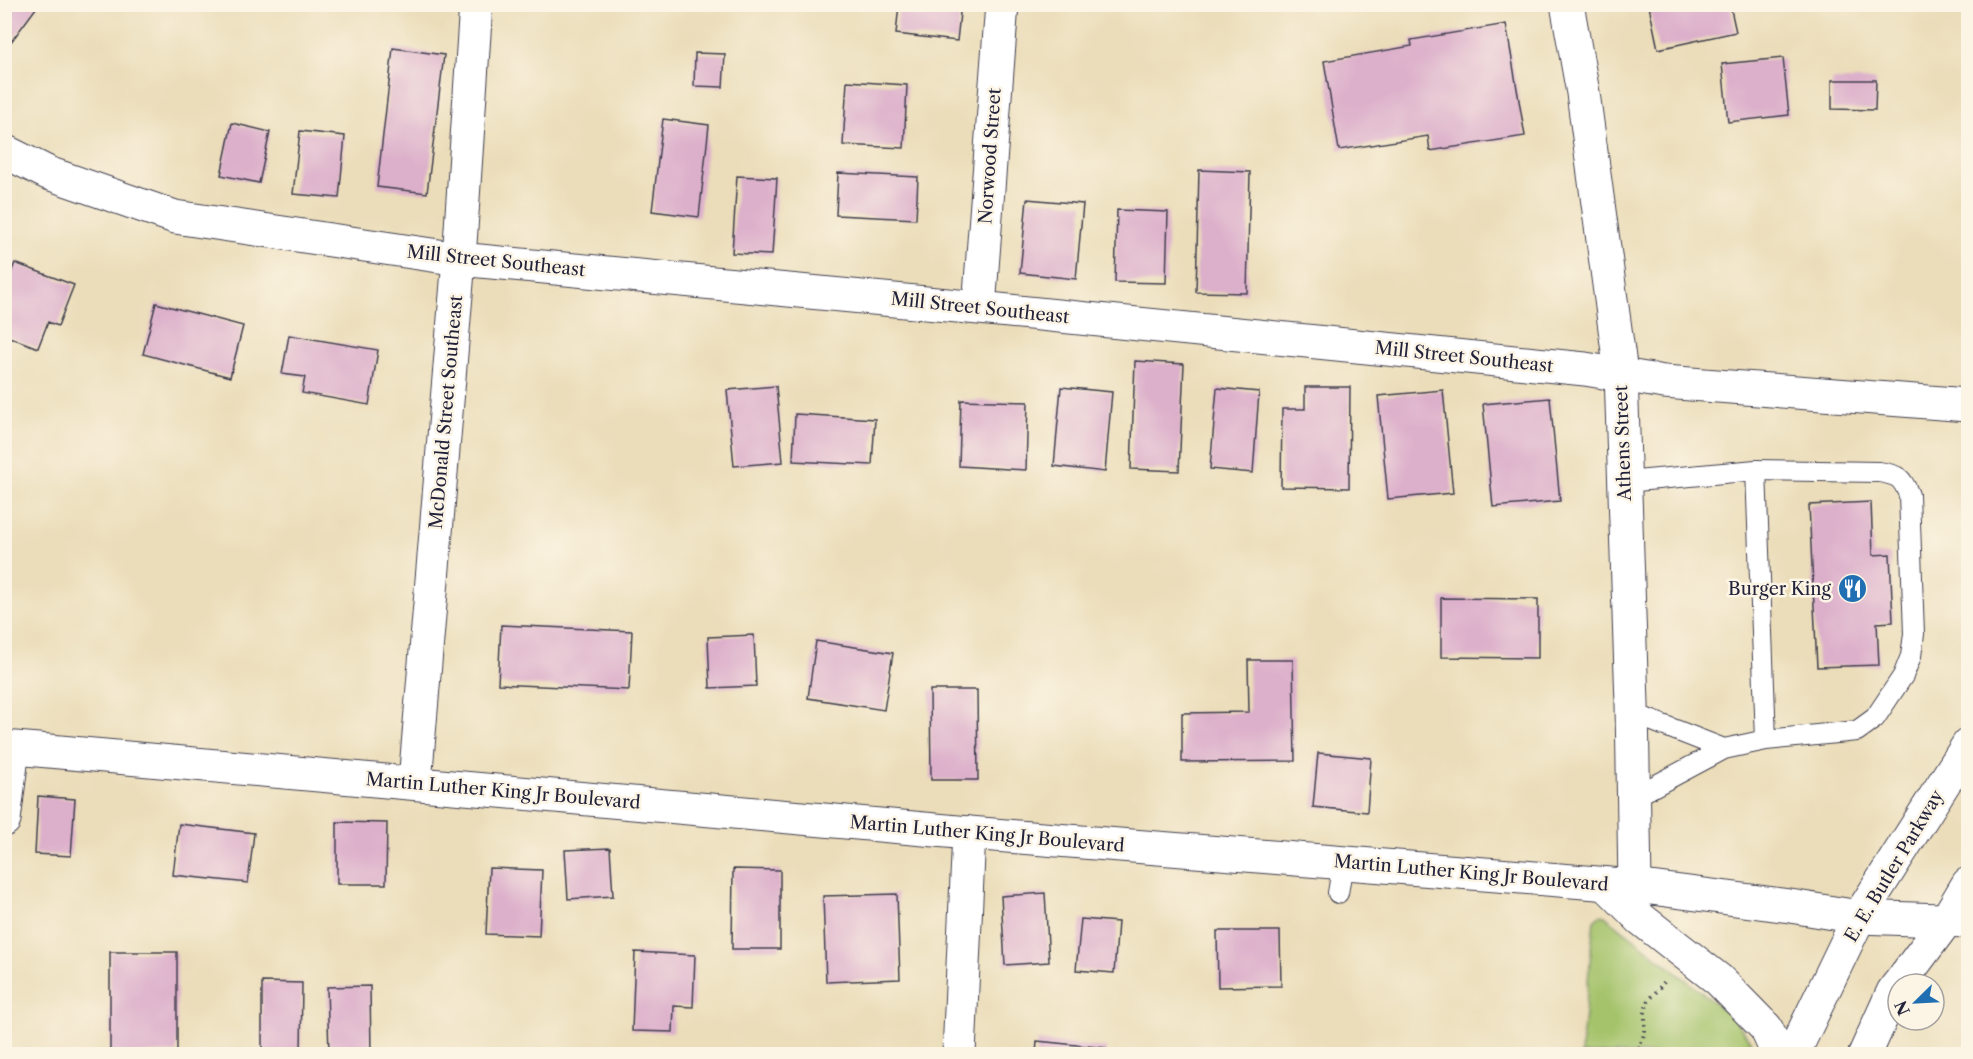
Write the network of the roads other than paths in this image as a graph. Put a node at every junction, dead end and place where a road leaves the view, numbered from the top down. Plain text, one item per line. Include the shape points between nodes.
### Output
1 (476, 4) edge
2 (1002, 4) edge
3 (1567, 4) edge
4 (4, 152) edge
5 (459, 259) junction
6 (979, 308) junction
7 (1621, 373) junction
8 (1968, 405) edge
9 (1756, 470) junction
10 (1624, 482) junction
11 (1632, 713) junction
12 (1766, 740) junction
13 (1968, 745) edge
14 (9, 748) edge
15 (1724, 749) junction
16 (414, 783) junction
17 (1634, 797) junction
18 (4, 820) edge
19 (969, 833) junction
20 (1968, 884) edge
21 (1621, 885) junction
22 (1859, 917) junction
23 (1957, 921) edge
24 (1910, 972) edge
25 (1886, 1008) edge
26 (959, 1054) edge
27 (1778, 1054) edge
28 (1793, 1054) edge
29 (1865, 1054) edge

1 - 5 main road, McDonald Street Southeast
2 - 6 main road, Norwood Street
3 - 7 main road, Athens Street
4 - 5 main road, Mill Street Southeast via 48,173 175,217
5 - 6 main road, Mill Street Southeast
5 - 16 main road, McDonald Street Southeast
6 - 7 main road, Mill Street Southeast
7 - 8 main road, Mill Street Southeast via 1664,382
7 - 10 main road, Athens Street
9 - 10 lane
9 - 12 lane
9 - 12 lane via 1896,474 1909,495 1914,594 1911,656 1903,676 1875,718 1857,732
10 - 11 main road, Athens Street
11 - 15 lane
11 - 17 main road, Athens Street
12 - 15 lane
13 - 22 main road, E. E. Butler Parkway
14 - 16 main road, Martin Luther King Jr Boulevard
14 - 18 main road
15 - 17 lane
16 - 19 main road, Martin Luther King Jr Boulevard
17 - 21 main road, Athens Street
19 - 21 main road, Martin Luther King Jr Boulevard via 1341,878
19 - 26 main road
20 - 23 main road
21 - 22 main road, Martin Luther King Jr Boulevard
21 - 27 main road via 1641,919 1719,980 1766,1028
22 - 23 main road, Martin Luther King Jr Boulevard
22 - 28 main road, E. E. Butler Parkway
23 - 24 main road
25 - 29 main road

